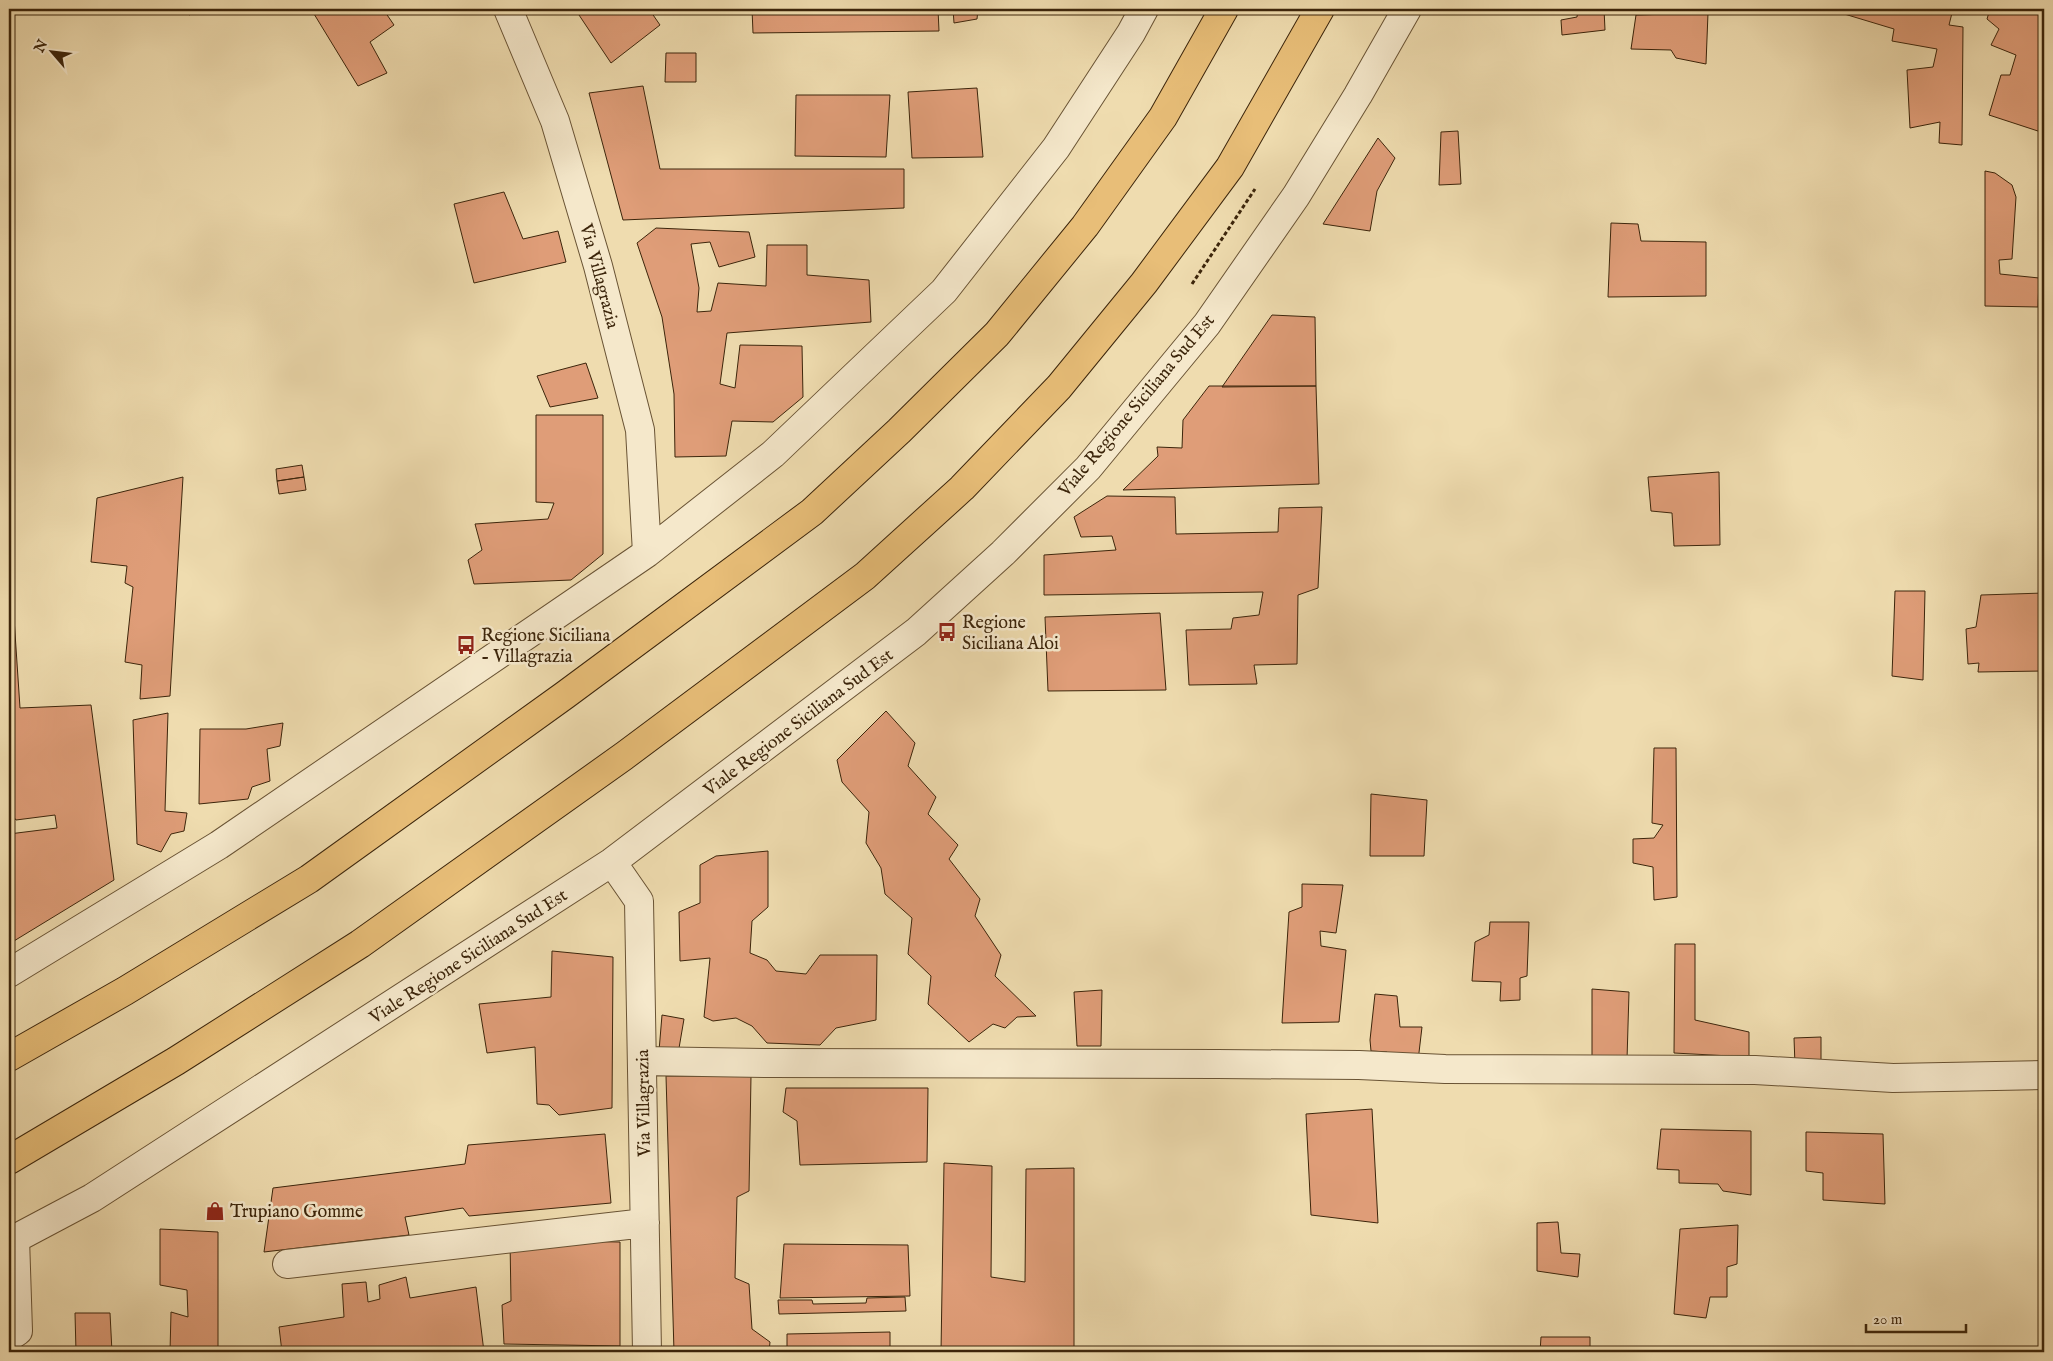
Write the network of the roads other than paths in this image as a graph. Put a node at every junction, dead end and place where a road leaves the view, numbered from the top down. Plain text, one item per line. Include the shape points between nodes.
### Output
1 (508, 9) edge
2 (1144, 9) edge
3 (1224, 9) edge
4 (1320, 9) edge
5 (1407, 9) edge
6 (647, 553) junction
7 (612, 862) junction
8 (9, 973) edge
9 (9, 1057) edge
10 (642, 1061) junction
11 (2044, 1075) edge
12 (9, 1160) edge
13 (645, 1223) junction
14 (12, 1240) edge
15 (287, 1264) dead end
16 (9, 1337) edge
17 (647, 1352) edge

1 - 6 street, Via Villagrazia via 555,120 598,266 640,430
2 - 6 street via 1056,148 944,290 773,454
3 - 9 main road via 1162,117 1085,226 997,334 899,432 812,512 309,879
4 - 12 main road via 1230,166 1144,283 1052,394 962,488 866,576 624,756 360,944 176,1062
5 - 7 street, Viale Regione Siciliana Sud Est via 1280,220 1207,324 1088,468 1003,553 916,632
6 - 8 street via 219,845
7 - 10 street, Via Villagrazia via 639,902
7 - 14 street, Viale Regione Siciliana Sud Est via 92,1198
10 - 11 street via 1359,1065 1445,1070 1755,1070 1893,1078
10 - 13 street, Via Villagrazia
13 - 15 street
13 - 17 street, Via Villagrazia
14 - 16 street via 18,1331

